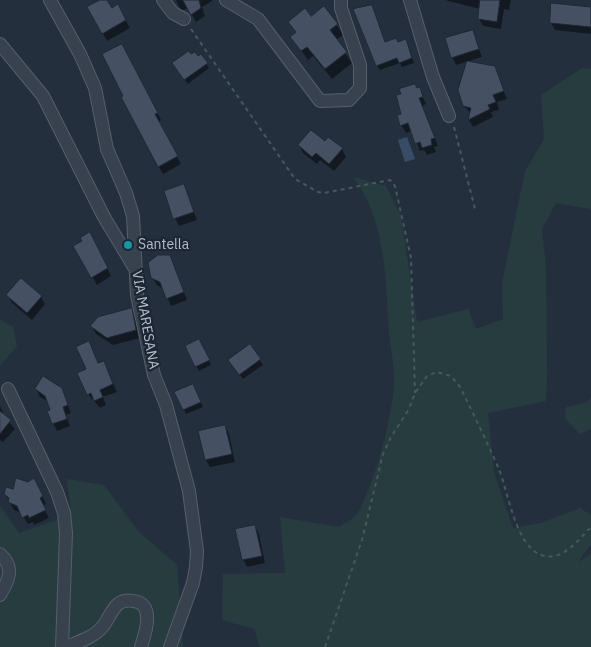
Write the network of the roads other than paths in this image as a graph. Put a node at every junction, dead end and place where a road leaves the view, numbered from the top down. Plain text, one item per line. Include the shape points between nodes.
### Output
1 (50, 0) edge
2 (163, 0) edge
3 (226, 0) edge
4 (341, 0) edge
5 (410, 0) edge
6 (184, 19) road end
7 (0, 44) edge
8 (449, 116) road end
9 (135, 269) junction
10 (8, 389) dead end
11 (0, 554) edge
12 (0, 595) edge
13 (62, 647) edge
14 (66, 647) edge
15 (141, 647) edge
16 (170, 647) edge

1 - 9 street, VIA MARESANA via 95,88 107,149 133,216
2 - 6 street via 173,13
3 - 4 street via 258,19 320,101 335,102 349,100 360,88 360,65
5 - 8 street
7 - 9 street via 43,96 104,217
9 - 16 street, VIA MARESANA via 137,295 154,376 166,405 190,491 197,551 193,583
10 - 13 street via 64,513
11 - 12 street via 10,566 10,577
14 - 15 street via 102,628 118,604 127,600 138,601 147,614

